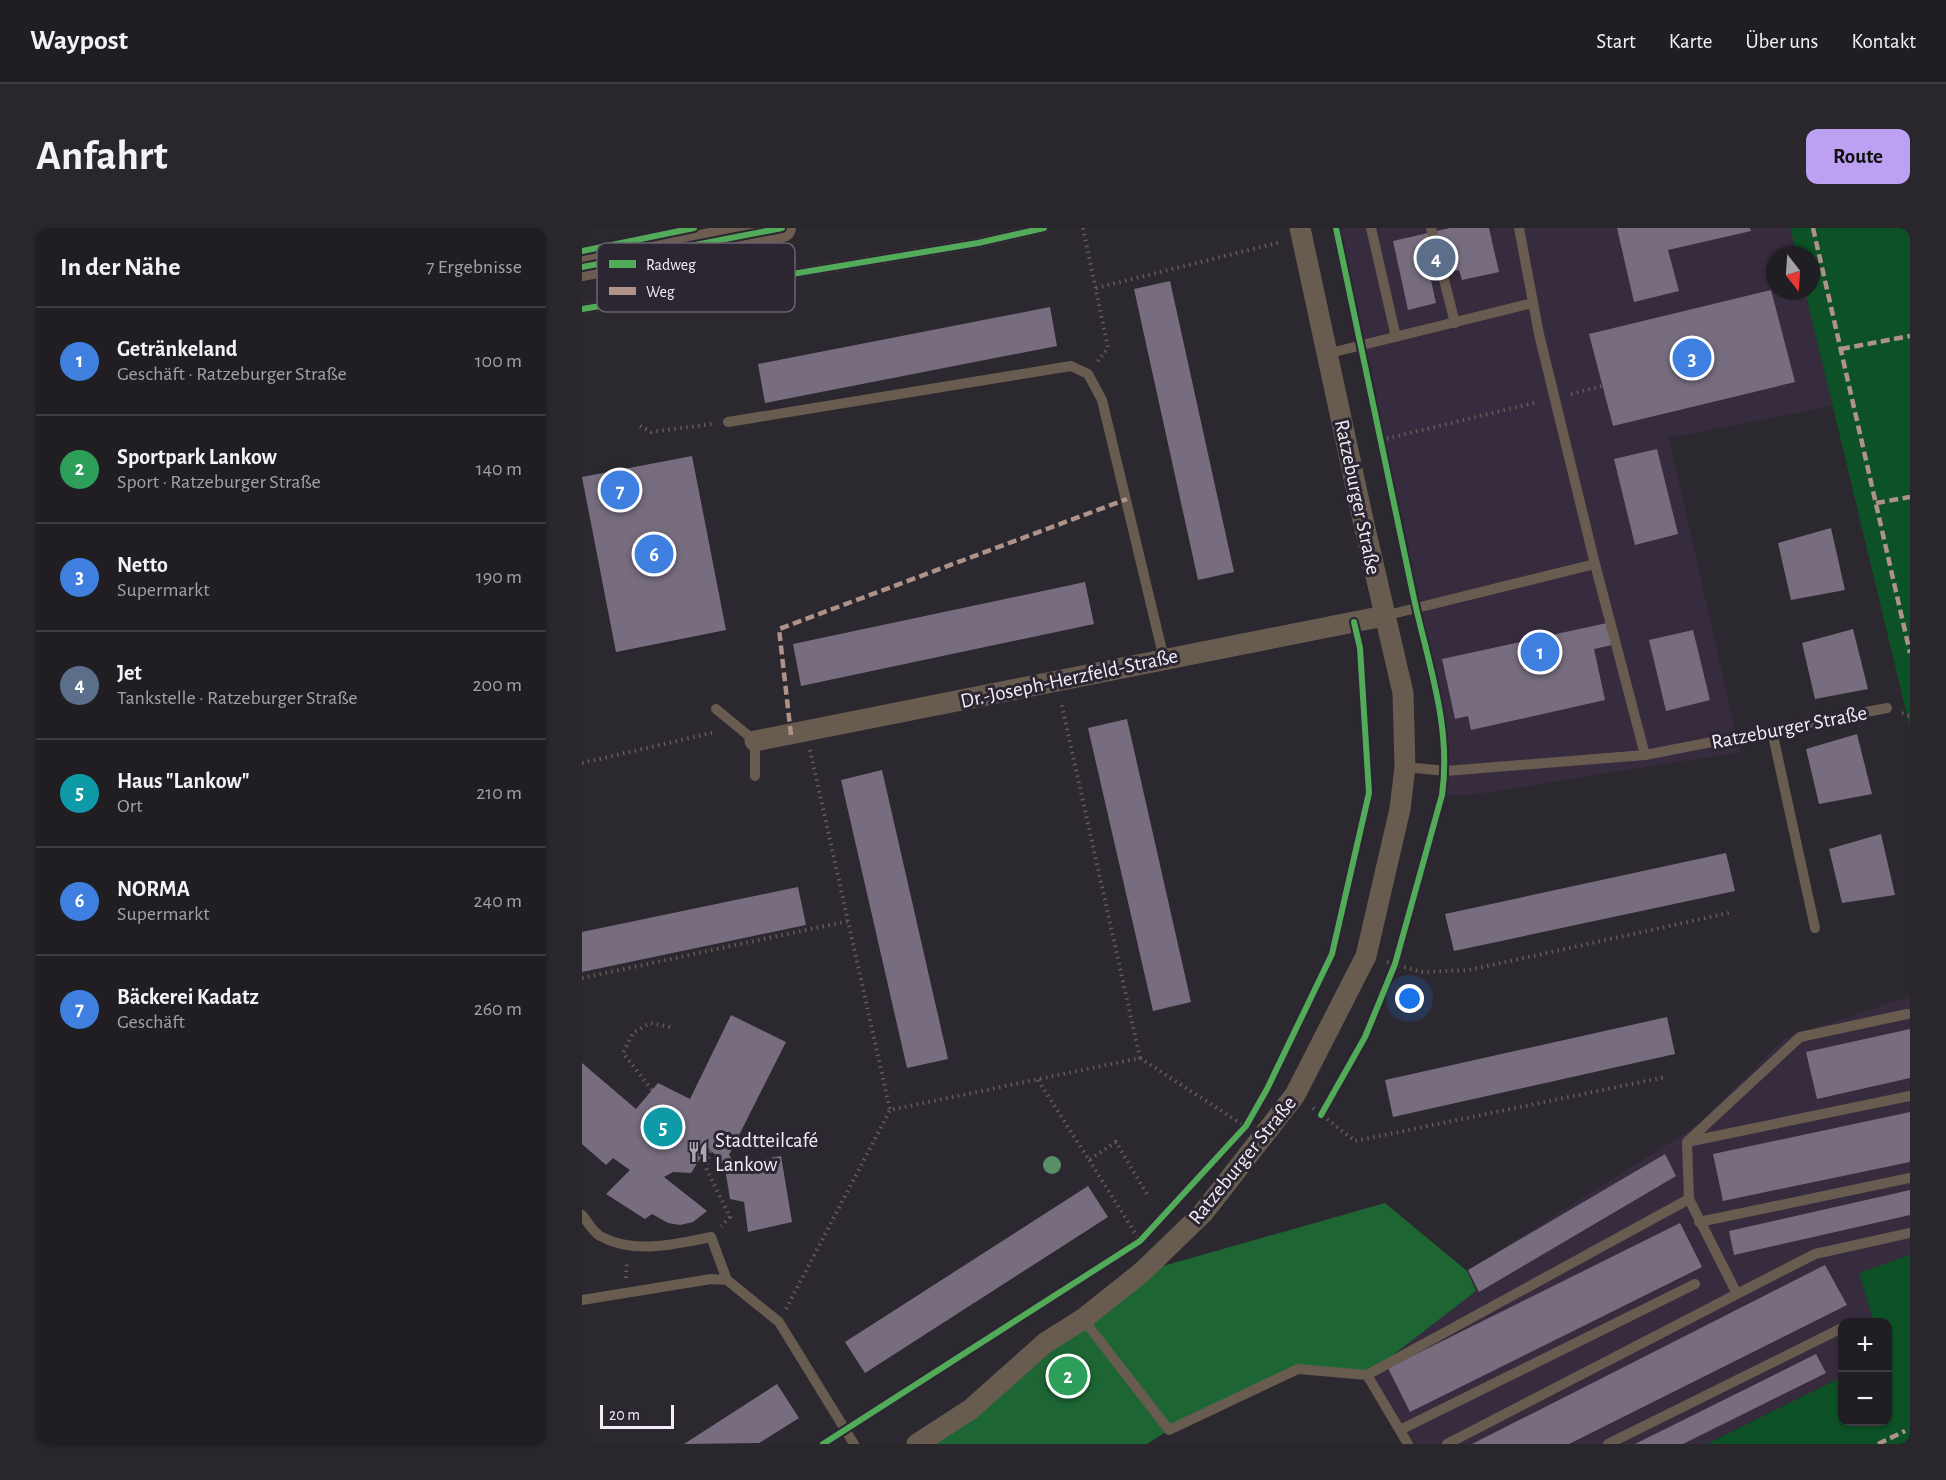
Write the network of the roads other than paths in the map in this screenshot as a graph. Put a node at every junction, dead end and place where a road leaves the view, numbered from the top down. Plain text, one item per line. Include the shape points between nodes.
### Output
1 (782, 228) edge
2 (1044, 228) edge
3 (1371, 228) edge
4 (1431, 228) edge
5 (1301, 232) edge
6 (1520, 233) edge
7 (705, 243) edge
8 (597, 264) edge
9 (582, 267) edge
10 (795, 274) edge
11 (1533, 303) junction
12 (597, 306) edge
13 (582, 309) edge
14 (1455, 323) junction
15 (1396, 337) junction
16 (1326, 354) junction
17 (728, 422) road end
18 (1595, 564) junction
19 (1384, 616) junction
20 (1164, 658) junction
21 (1887, 708) dead end
22 (716, 709) dead end
23 (1772, 731) junction
24 (755, 741) junction
25 (1645, 756) junction
26 (1406, 767) junction
27 (755, 776) dead end
28 (1815, 928) dead end
29 (1907, 1014) dead end
30 (1910, 1096) edge
31 (1687, 1142) junction
32 (1910, 1178) edge
33 (1689, 1199) junction
34 (582, 1215) edge
35 (1700, 1222) junction
36 (1910, 1233) edge
37 (727, 1280) junction
38 (1695, 1284) dead end
39 (1737, 1294) junction
40 (582, 1300) edge
41 (1083, 1319) junction
42 (1838, 1330) edge
43 (1367, 1375) junction
44 (1400, 1430) junction
45 (854, 1444) edge
46 (917, 1444) edge
47 (1408, 1444) edge
48 (1447, 1444) edge
49 (1608, 1444) edge

1 - 7 street
2 - 10 lane
3 - 15 lane
4 - 14 lane
5 - 16 street, Ratzeburger Straße
6 - 11 lane
8 - 9 street
11 - 14 lane
11 - 18 lane
12 - 13 lane
14 - 15 lane
15 - 16 lane
16 - 19 street, Ratzeburger Straße
17 - 20 lane via 1071,366 1088,374 1102,400
18 - 19 lane
18 - 25 lane
19 - 20 street, Dr.-Joseph-Herzfeld-Straße
19 - 26 street, Ratzeburger Straße via 1403,693
20 - 24 street, Dr.-Joseph-Herzfeld-Straße
21 - 23 lane, Ratzeburger Straße
22 - 24 lane
23 - 25 lane, Ratzeburger Straße
23 - 28 lane
24 - 27 lane
25 - 26 lane, Ratzeburger Straße via 1446,771
26 - 41 street, Ratzeburger Straße via 1366,956 1295,1095 1203,1213 1142,1272
29 - 31 lane via 1800,1037
30 - 31 lane
31 - 33 lane
32 - 35 lane
33 - 35 lane
33 - 43 lane
34 - 37 lane via 599,1236 629,1246 664,1246 711,1237
35 - 39 lane
36 - 39 lane via 1815,1254
37 - 40 lane via 711,1279
37 - 45 lane via 779,1322
38 - 44 lane
39 - 48 lane
41 - 43 lane via 1169,1430 1298,1369
41 - 46 street, Ratzeburger Straße via 1045,1343 971,1409
42 - 49 lane
43 - 44 lane
44 - 47 lane

